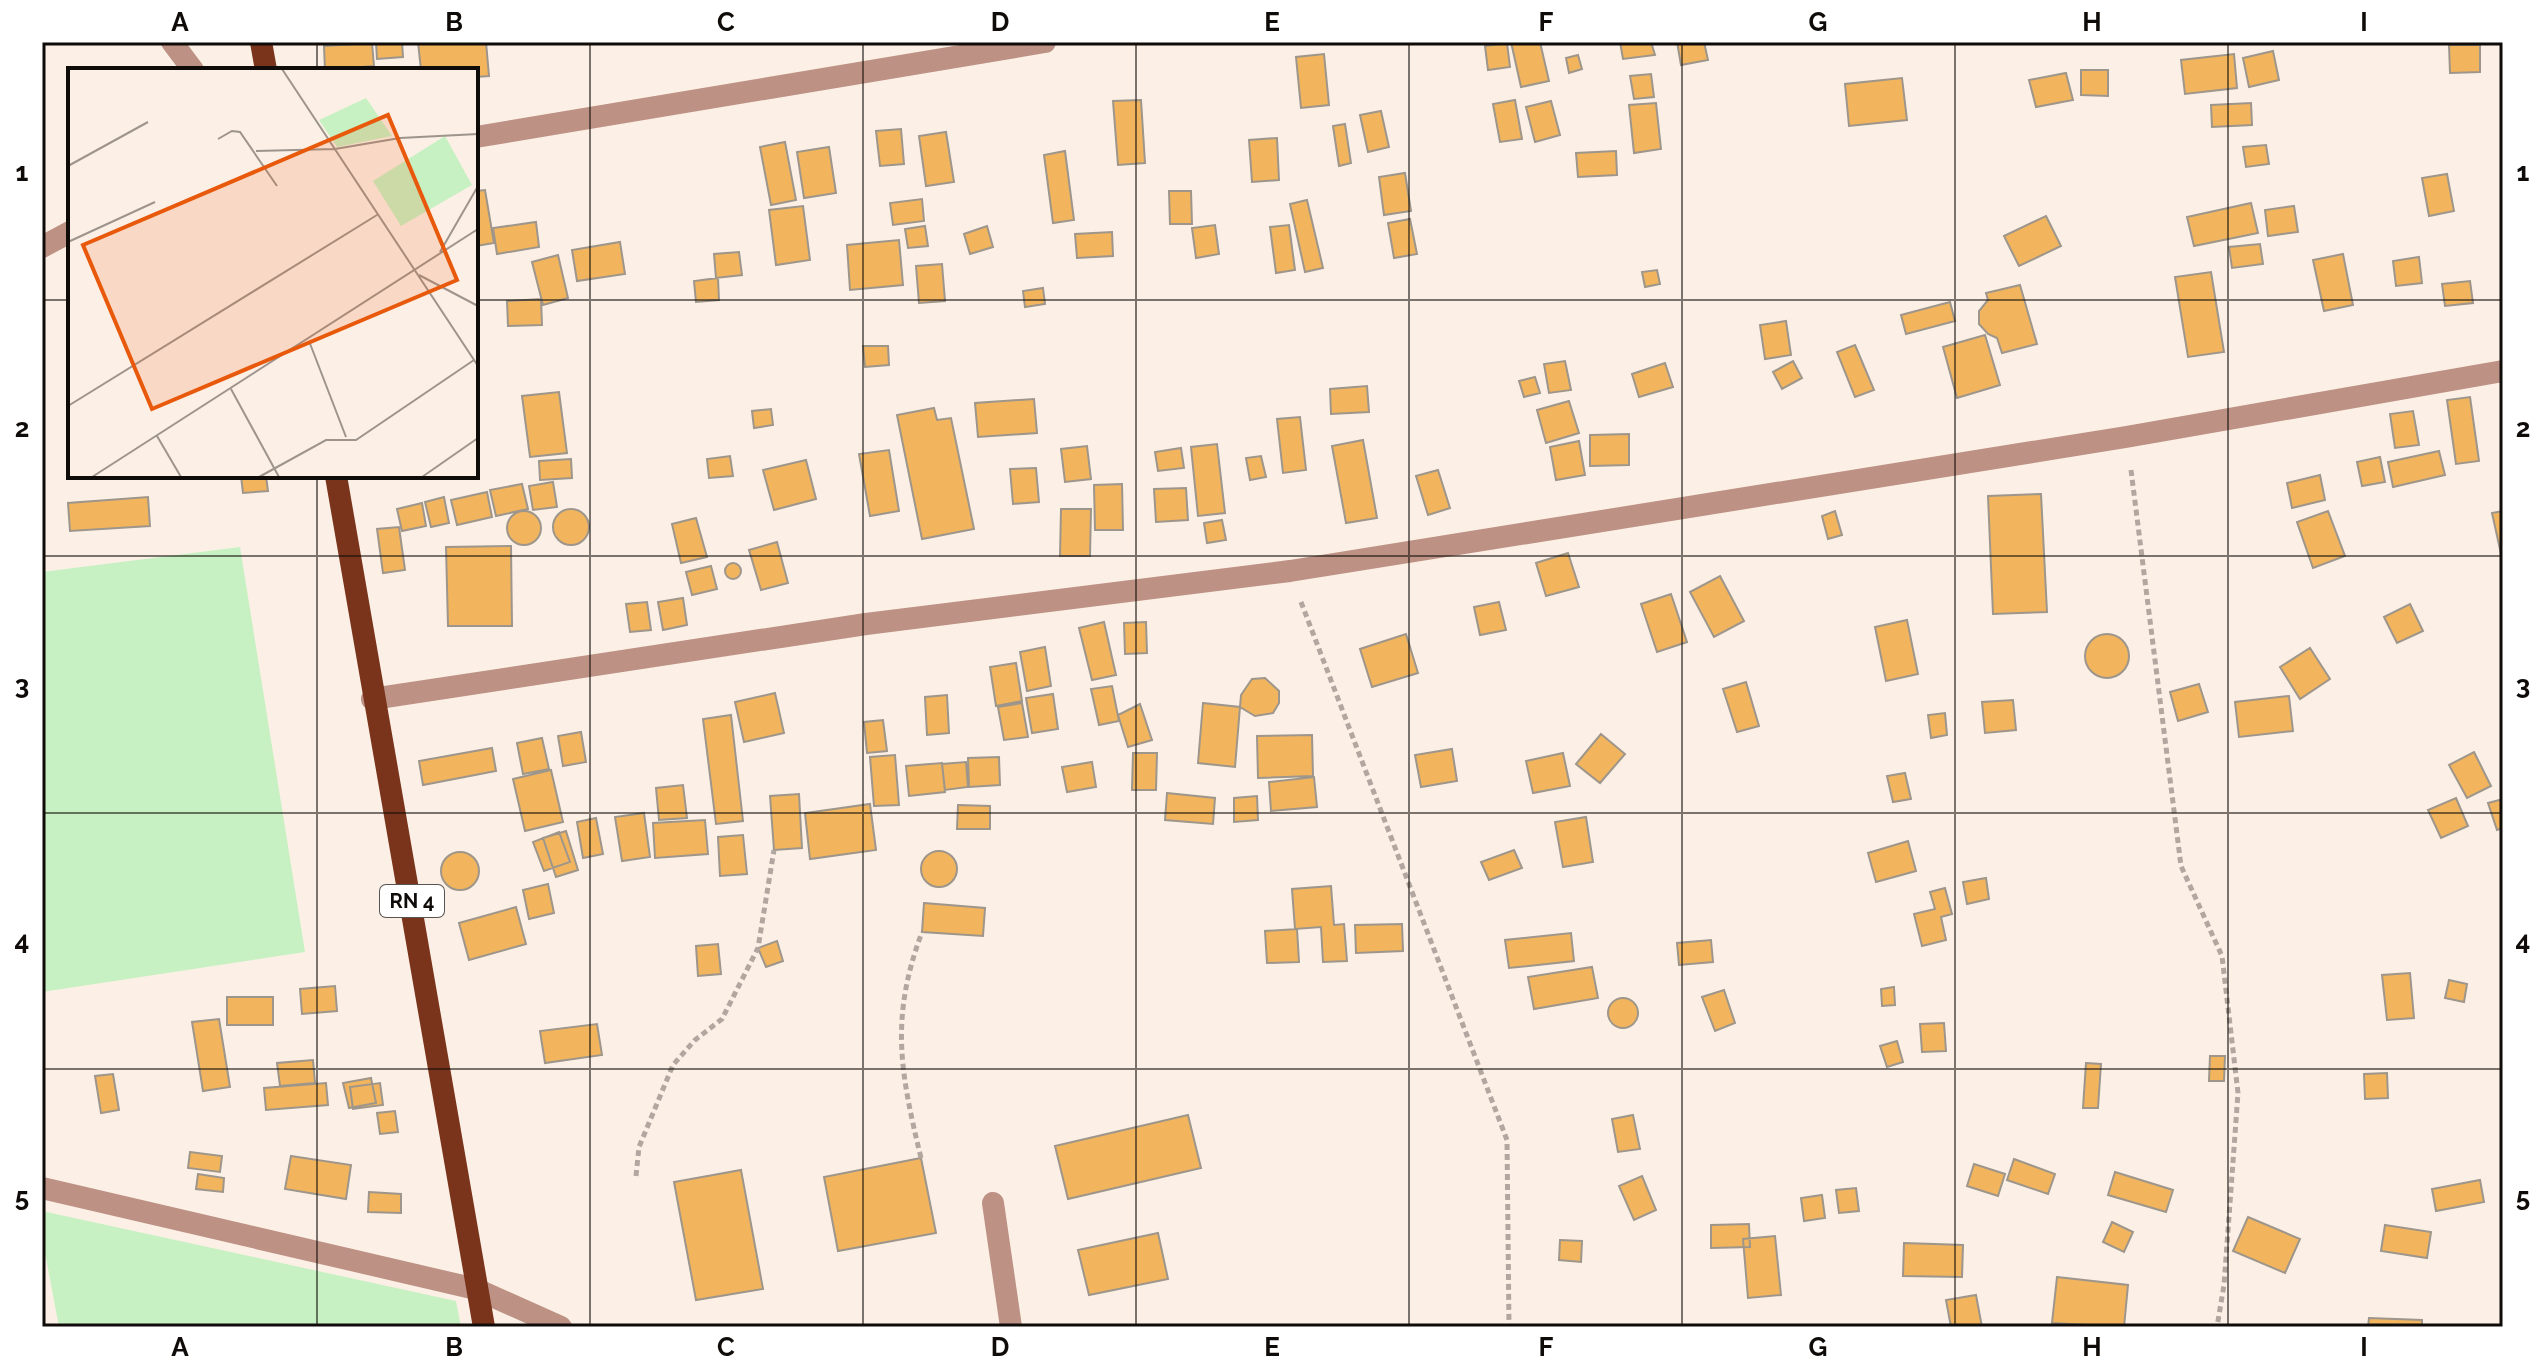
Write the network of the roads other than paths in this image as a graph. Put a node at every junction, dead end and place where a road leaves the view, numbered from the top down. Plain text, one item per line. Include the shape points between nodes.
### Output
1 (172, 42) edge
2 (261, 42) edge
3 (1045, 42) edge
4 (192, 68) edge
5 (266, 68) edge
6 (478, 137) edge
7 (68, 225) edge
8 (42, 228) edge
9 (68, 233) edge
10 (42, 247) edge
11 (2503, 371) edge
12 (336, 478) edge
13 (372, 699) junction
14 (42, 1188) edge
15 (993, 1203) dead end
16 (476, 1289) junction
17 (484, 1327) edge
18 (561, 1327) edge
19 (1011, 1327) edge

1 - 4 street
2 - 5 highway
3 - 6 street
7 - 8 street
9 - 10 street
11 - 13 street via 1290,571 866,624
12 - 13 highway, RN 4
13 - 16 highway, RN 4 via 421,950
14 - 16 street
15 - 19 street
16 - 17 highway, RN 4
16 - 18 street

